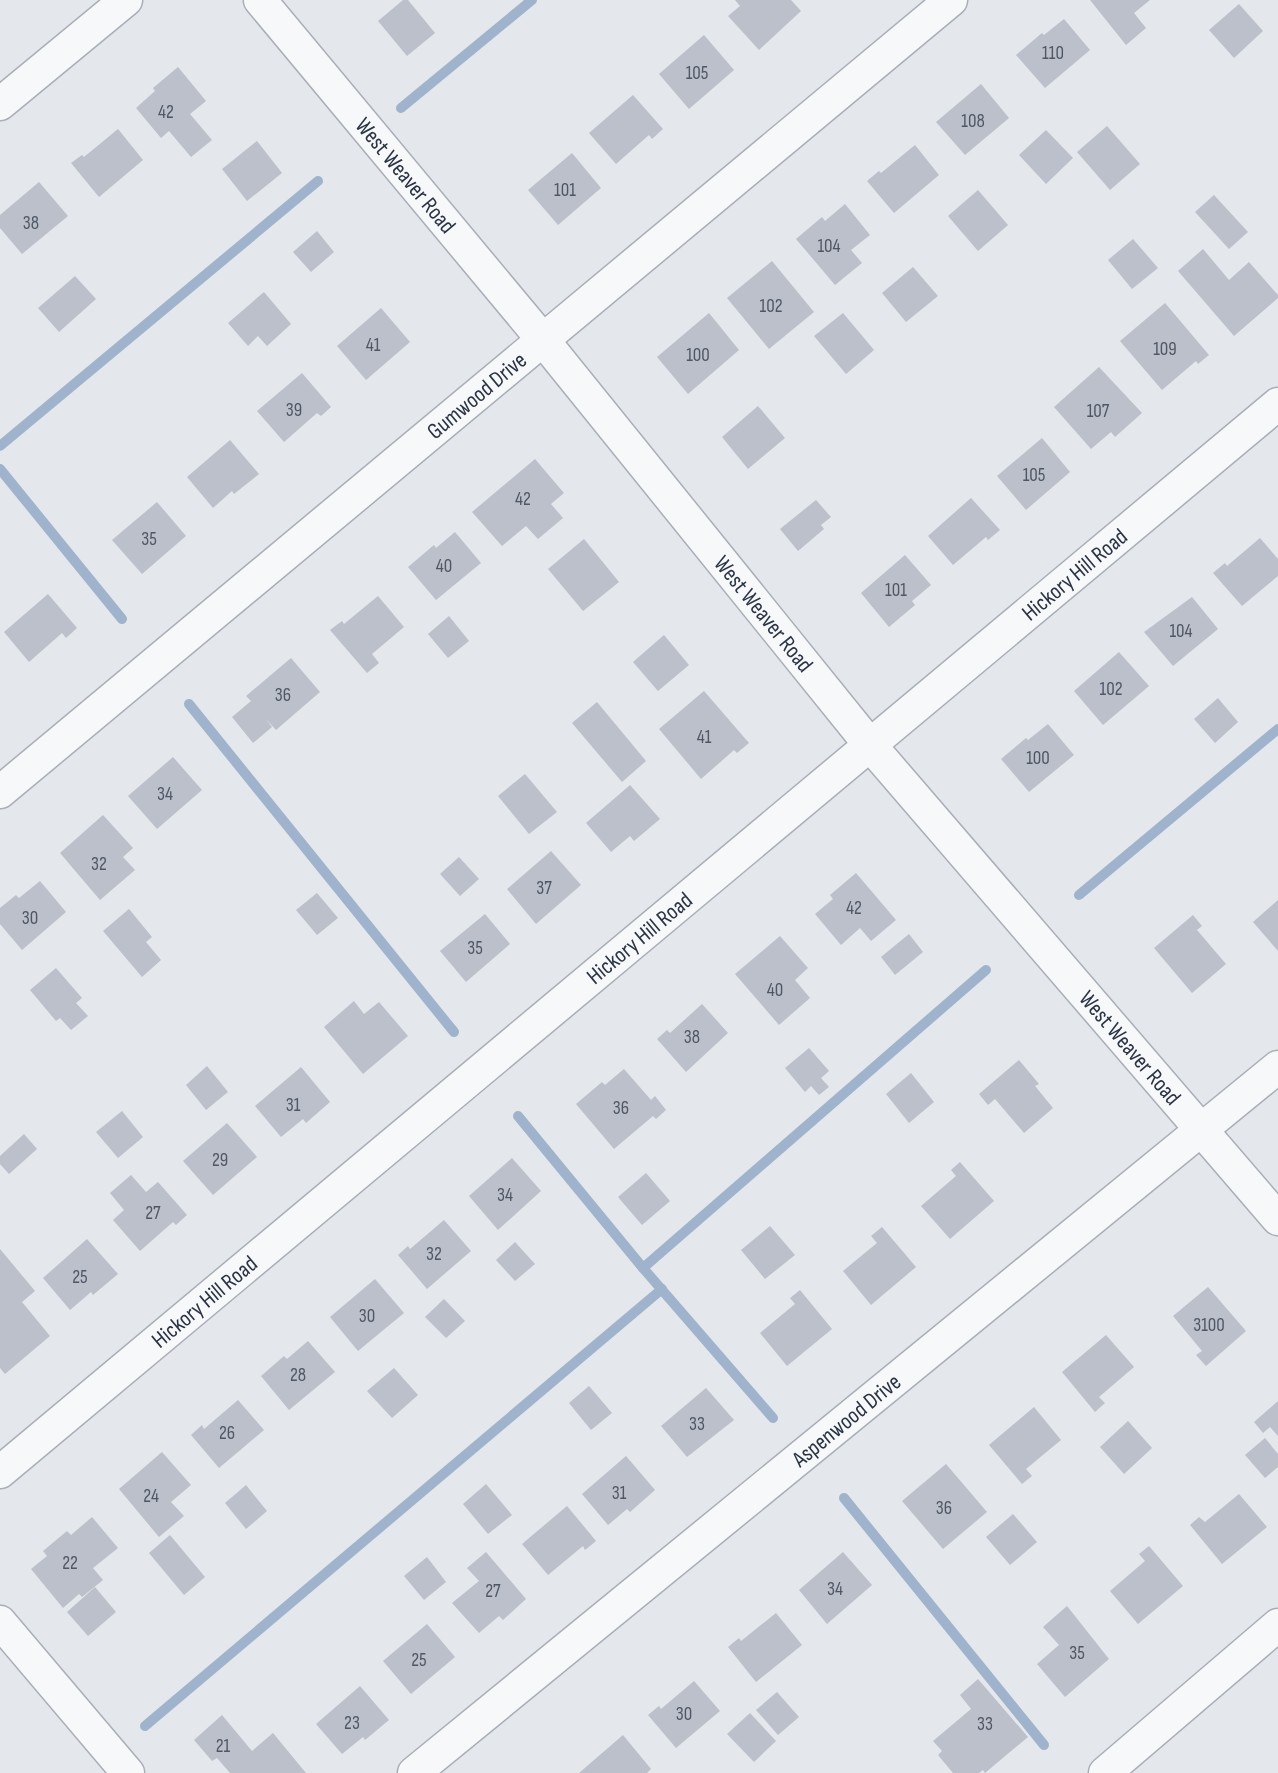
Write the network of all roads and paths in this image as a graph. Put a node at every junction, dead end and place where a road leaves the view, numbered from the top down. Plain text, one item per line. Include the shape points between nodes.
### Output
1 (126, 0) edge
2 (260, 0) edge
3 (951, 0) edge
4 (0, 104) edge
5 (543, 340) junction
6 (1278, 404) edge
7 (870, 745) junction
8 (0, 792) edge
9 (1278, 1067) edge
10 (1203, 1130) junction
11 (1278, 1219) edge
12 (0, 1472) edge
13 (0, 1622) edge
14 (1278, 1625) edge
15 (128, 1773) edge
16 (414, 1773) edge
17 (1105, 1773) edge

1 - 4 street
2 - 5 street, West Weaver Road
3 - 5 street, Gumwood Drive
5 - 7 street, West Weaver Road
5 - 8 street, Gumwood Drive
6 - 7 street, Hickory Hill Road
7 - 10 street, West Weaver Road
7 - 12 street, Hickory Hill Road
9 - 10 street, Aspenwood Drive
10 - 11 street, West Weaver Road
10 - 16 street, Aspenwood Drive
13 - 15 street
14 - 17 street

